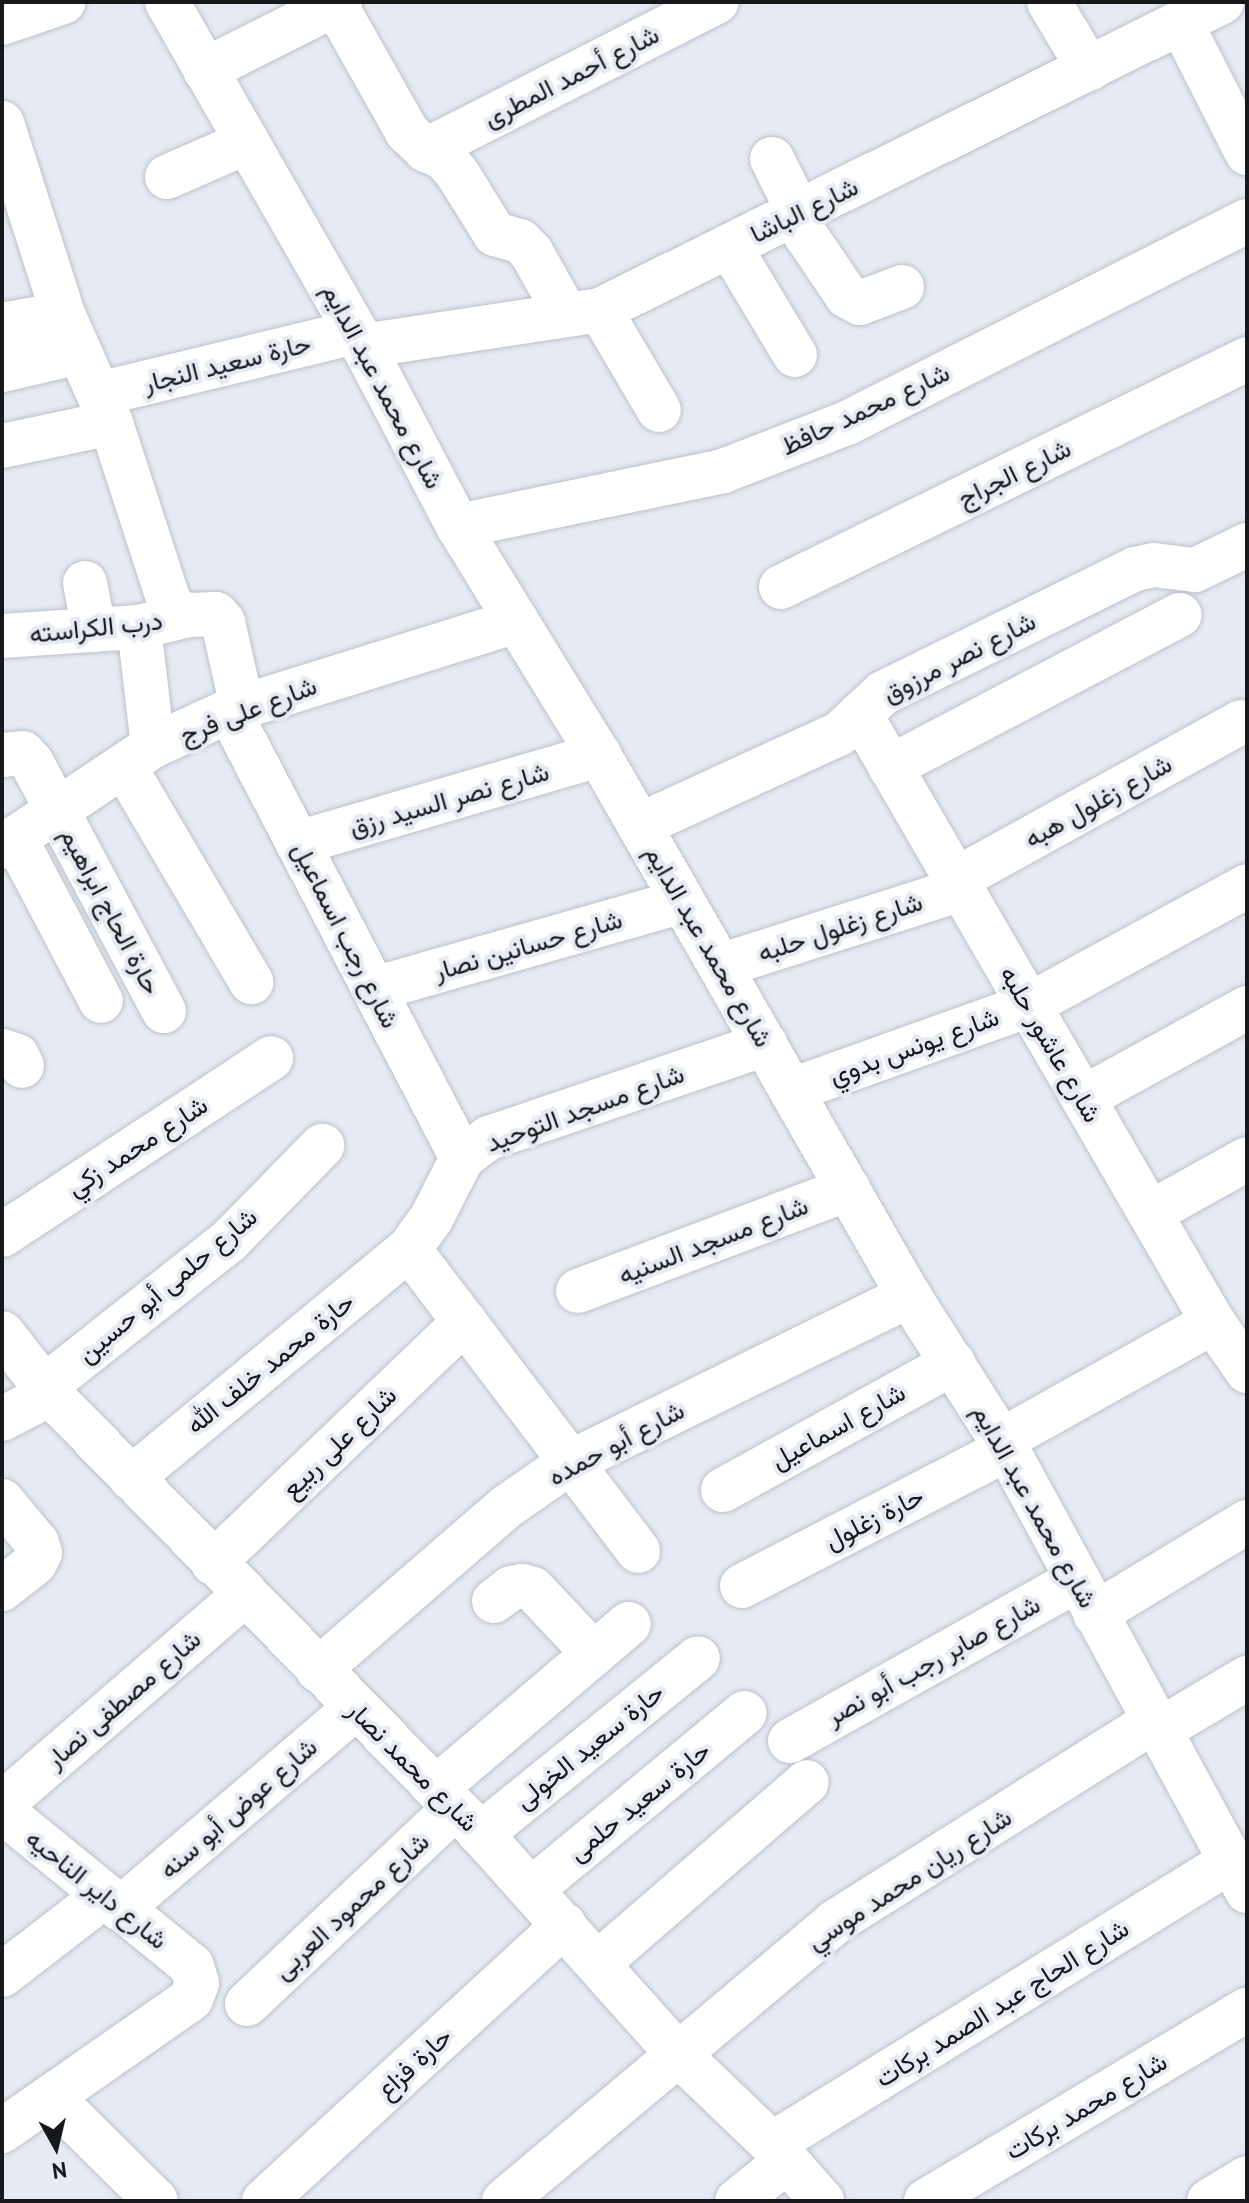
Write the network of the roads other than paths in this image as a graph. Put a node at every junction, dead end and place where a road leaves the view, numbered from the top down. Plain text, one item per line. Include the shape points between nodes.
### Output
1 (167, 2) edge
2 (716, 2) edge
3 (1049, 2) edge
4 (1222, 2) edge
5 (55, 3) edge
6 (338, 3) edge
7 (2, 23) edge
8 (1181, 23) junction
9 (1089, 69) junction
10 (205, 70) junction
11 (4, 139) edge
12 (247, 142) junction
13 (426, 150) junction
14 (1247, 153) edge
15 (772, 159) dead end
16 (167, 177) dead end
17 (796, 214) junction
18 (1247, 221) edge
19 (730, 247) junction
20 (902, 287) dead end
21 (583, 312) junction
22 (2, 325) edge
23 (72, 333) junction
24 (360, 339) junction
25 (795, 355) dead end
26 (1247, 359) edge
27 (2, 370) edge
28 (105, 409) junction
29 (659, 410) dead end
30 (2, 446) edge
31 (458, 526) junction
32 (1247, 545) edge
33 (85, 583) dead end
34 (781, 587) dead end
35 (189, 615) junction
36 (1180, 615) dead end
37 (516, 621) junction
38 (139, 627) junction
39 (94, 630) junction
40 (2, 636) edge
41 (236, 709) junction
42 (860, 714) junction
43 (1241, 722) dead end
44 (2, 755) edge
45 (599, 755) junction
46 (138, 756) junction
47 (890, 767) junction
48 (57, 810) junction
49 (640, 825) junction
50 (9, 843) edge
51 (298, 843) junction
52 (958, 884) junction
53 (1247, 886) edge
54 (683, 901) junction
55 (720, 966) junction
56 (251, 982) dead end
57 (374, 989) junction
58 (101, 1001) dead end
59 (1029, 1005) junction
60 (1247, 1008) edge
61 (164, 1011) dead end
62 (765, 1044) junction
63 (271, 1058) dead end
64 (792, 1090) junction
65 (1083, 1098) junction
66 (322, 1146) dead end
67 (462, 1158) junction
68 (1247, 1159) edge
69 (848, 1189) junction
70 (1150, 1213) junction
71 (2, 1235) edge
72 (409, 1249) junction
73 (578, 1291) dead end
74 (909, 1296) junction
75 (465, 1321) junction
76 (1213, 1322) junction
77 (2, 1333) edge
78 (953, 1363) junction
79 (1247, 1371) edge
80 (47, 1390) junction
81 (2, 1419) edge
82 (1004, 1445) junction
83 (571, 1462) junction
84 (131, 1478) junction
85 (723, 1490) dead end
86 (2, 1501) edge
87 (1247, 1522) edge
88 (638, 1551) dead end
89 (213, 1563) junction
90 (742, 1586) dead end
91 (2, 1589) edge
92 (244, 1595) junction
93 (1086, 1597) junction
94 (494, 1601) dead end
95 (608, 1642) junction
96 (698, 1658) dead end
97 (318, 1670) junction
98 (1247, 1678) edge
99 (643, 1703) junction
100 (355, 1708) junction
101 (745, 1713) dead end
102 (1155, 1727) junction
103 (790, 1741) dead end
104 (807, 1782) dead end
105 (457, 1810) junction
106 (7, 1820) edge
107 (1242, 1879) edge
108 (532, 1889) junction
109 (111, 1903) junction
110 (564, 1925) junction
111 (598, 1963) junction
112 (2, 1975) edge
113 (247, 2004) dead end
114 (1247, 2010) edge
115 (677, 2053) junction
116 (52, 2098) junction
117 (2, 2131) edge
118 (780, 2153) junction
119 (1247, 2178) edge
120 (156, 2201) edge
121 (264, 2201) edge
122 (504, 2201) edge
123 (737, 2201) edge
124 (822, 2201) edge
125 (926, 2201) edge
126 (1209, 2201) edge

1 - 10 street, شارع محمد عبد الدايم
2 - 13 street, شارع أحمد المطرى
3 - 9 street
4 - 8 street, شارع الباشا
5 - 7 street
6 - 10 street
6 - 13 street via 407,132
8 - 9 street, شارع الباشا
8 - 14 street
9 - 17 street, شارع الباشا
10 - 12 street, شارع محمد عبد الدايم
11 - 23 street
12 - 16 street
12 - 24 street, شارع محمد عبد الدايم
13 - 21 street via 444,158 457,173 495,234 520,241
15 - 17 street
17 - 19 street, شارع الباشا
17 - 20 street via 847,296 860,303
18 - 31 street, شارع محمد حافظ via 847,423 723,471
19 - 21 street, شارع الباشا
19 - 25 street
21 - 24 street, شارع الباشا
21 - 29 street
22 - 23 street
23 - 27 street
23 - 28 street
24 - 28 street, حارة سعيد النجار
24 - 31 street, شارع محمد عبد الدايم
26 - 34 street, شارع الجراج
28 - 30 street, حارة سعيد النجار
28 - 35 street via 168,598 175,611
31 - 37 street, شارع محمد عبد الدايم
32 - 42 street, شارع نصر مرزوق via 1195,570 1154,565 1135,569 883,693
33 - 39 street
35 - 38 street, درب الكراسته
35 - 41 street, شارع رجب اسماعيل via 216,614 223,622
36 - 47 street
37 - 41 street, شارع على فرج
37 - 45 street, شارع محمد عبد الدايم
38 - 39 street, درب الكراسته
38 - 46 street
39 - 40 street, درب الكراسته
41 - 46 street, شارع على فرج
41 - 51 street, شارع رجب اسماعيل
42 - 47 street, شارع عاشور حلبه
42 - 49 street, شارع نصر مرزوق via 839,734
43 - 52 street, شارع زغلول هبه
44 - 48 street, حارة الحاج ابراهيم via 23,753
45 - 49 street, شارع محمد عبد الدايم
45 - 51 street, شارع نصر السيد رزق
46 - 48 street, شارع على فرج
46 - 56 street
47 - 52 street, شارع عاشور حلبه
48 - 50 street, شارع على فرج
48 - 61 street, حارة الحاج ابراهيم
49 - 54 street, شارع محمد عبد الدايم
50 - 58 street
51 - 57 street, شارع رجب اسماعيل
52 - 55 street, شارع زغلول حلبه
52 - 59 street, شارع عاشور حلبه
53 - 59 street, شارع يونس بدوي
54 - 55 street, شارع محمد عبد الدايم
54 - 57 street, شارع حسانين نصار
55 - 62 street, شارع محمد عبد الدايم
57 - 67 street, شارع رجب اسماعيل
59 - 64 street, شارع يونس بدوي
59 - 65 street, شارع عاشور حلبه
60 - 65 street
62 - 64 street, شارع محمد عبد الدايم
62 - 67 street, شارع مسجد التوحيد via 489,1138
63 - 71 street, شارع محمد زكي
64 - 69 street, شارع محمد عبد الدايم
65 - 70 street, شارع عاشور حلبه
66 - 80 street, شارع حلمى أبو حسين via 230,1240
67 - 72 street, شارع مسجد التوحيد
68 - 70 street
69 - 73 street, شارع مسجد السنيه
69 - 74 street, شارع محمد عبد الدايم
70 - 76 street, شارع عاشور حلبه
72 - 75 street
72 - 84 street, حارة محمد خلف الله
74 - 78 street, شارع محمد عبد الدايم
74 - 83 street, شارع أبو حمده
75 - 83 street
75 - 89 street, شارع على ربيع
76 - 79 street, شارع عاشور حلبه
76 - 82 street, حارة زغلول
77 - 80 street, شارع محمد نصار
78 - 82 street, شارع محمد عبد الدايم
78 - 85 street, شارع اسماعيل
80 - 81 street, شارع حلمى أبو حسين
80 - 84 street, شارع محمد نصار
82 - 90 street, حارة زغلول
82 - 93 street, شارع محمد عبد الدايم
83 - 88 street
83 - 97 street, شارع أبو حمده via 506,1507
84 - 89 street, شارع محمد نصار
86 - 91 street via 40,1553
87 - 93 street, شارع صابر رجب أبو نصر
89 - 92 street, شارع محمد نصار
92 - 97 street, شارع محمد نصار
92 - 106 street, شارع مصطفى نصار
93 - 102 street, شارع محمد عبد الدايم
93 - 103 street, شارع صابر رجب أبو نصر
94 - 95 street via 511,1588 533,1589
95 - 99 street
95 - 105 street
96 - 99 street, حارة سعيد الخولى
97 - 100 street, شارع محمد نصار
98 - 102 street, شارع ريان محمد موسي
99 - 105 street, حارة سعيد الخولى
100 - 105 street, شارع محمد نصار
100 - 109 street, شارع عوض أبو سنه
101 - 108 street, حارة سعيد حلمى
102 - 107 street, شارع محمد عبد الدايم
102 - 115 street, شارع ريان محمد موسي via 835,1922
104 - 111 street
105 - 108 street, شارع محمد نصار
105 - 113 street, شارع محمود العربى
106 - 109 street, شارع داير الناحيه
107 - 118 street, شارع الحاج عبد الصمد بركات
108 - 110 street, شارع محمد نصار
109 - 112 street, شارع عوض أبو سنه
109 - 116 street, شارع داير الناحيه via 192,1966 197,1983 191,1999
110 - 111 street, شارع محمد نصار
110 - 121 street, حارة فزاع
111 - 115 street, شارع محمد نصار
114 - 125 street, شارع محمد بركات
115 - 118 street, شارع محمد نصار
115 - 122 street, شارع ريان محمد موسي
116 - 117 street
116 - 120 street
118 - 123 street, شارع الحاج عبد الصمد بركات
118 - 124 street, شارع محمد نصار
119 - 126 street

